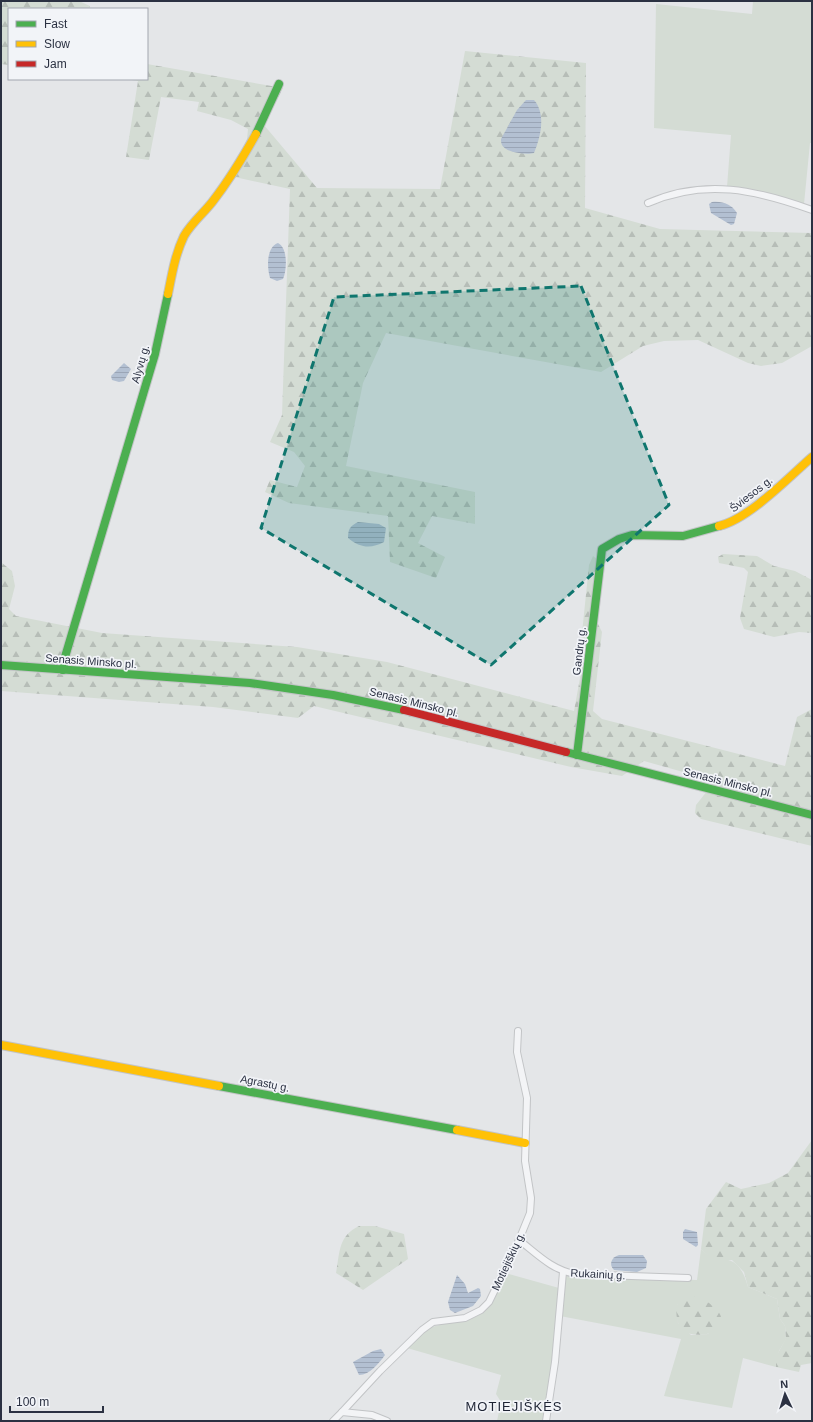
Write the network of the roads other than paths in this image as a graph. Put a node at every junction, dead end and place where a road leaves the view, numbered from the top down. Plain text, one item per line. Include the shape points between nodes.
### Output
1 (279, 84) dead end
2 (648, 203) dead end
3 (812, 210) edge
4 (812, 457) edge
5 (602, 549) joint
6 (1, 665) edge
7 (63, 670) junction
8 (577, 755) junction
9 (812, 815) edge
10 (518, 1031) dead end
11 (1, 1045) edge
12 (525, 1143) junction
13 (519, 1240) junction
14 (563, 1272) junction
15 (688, 1278) dead end
16 (342, 1412) junction
17 (333, 1421) edge
18 (387, 1421) edge
19 (546, 1421) edge

1 - 7 street, Alyvų g. via 258,132 234,174 210,206 195,220 176,254 155,354
2 - 3 street via 689,190 718,188 744,190
4 - 5 street, Šviesos g. via 764,499 729,524 683,536 632,535
5 - 8 street, Gandrų g.
6 - 7 street, Senasis Minsko pl.
7 - 8 street, Senasis Minsko pl. via 250,683 333,695 407,711
8 - 9 street, Senasis Minsko pl.
10 - 12 street, Motiejiškių g. via 517,1052 527,1098
11 - 12 street, Agrastų g.
12 - 13 street, Motiejiškių g. via 531,1198 530,1213
13 - 14 street, Rukainių g. via 555,1269
13 - 16 street, Motiejiškių g. via 489,1302 481,1310 465,1318 433,1322 422,1330 380,1370
14 - 15 street, Rukainių g.
14 - 19 street via 555,1362
16 - 17 street, Motiejiškių g.
16 - 18 street via 372,1415

